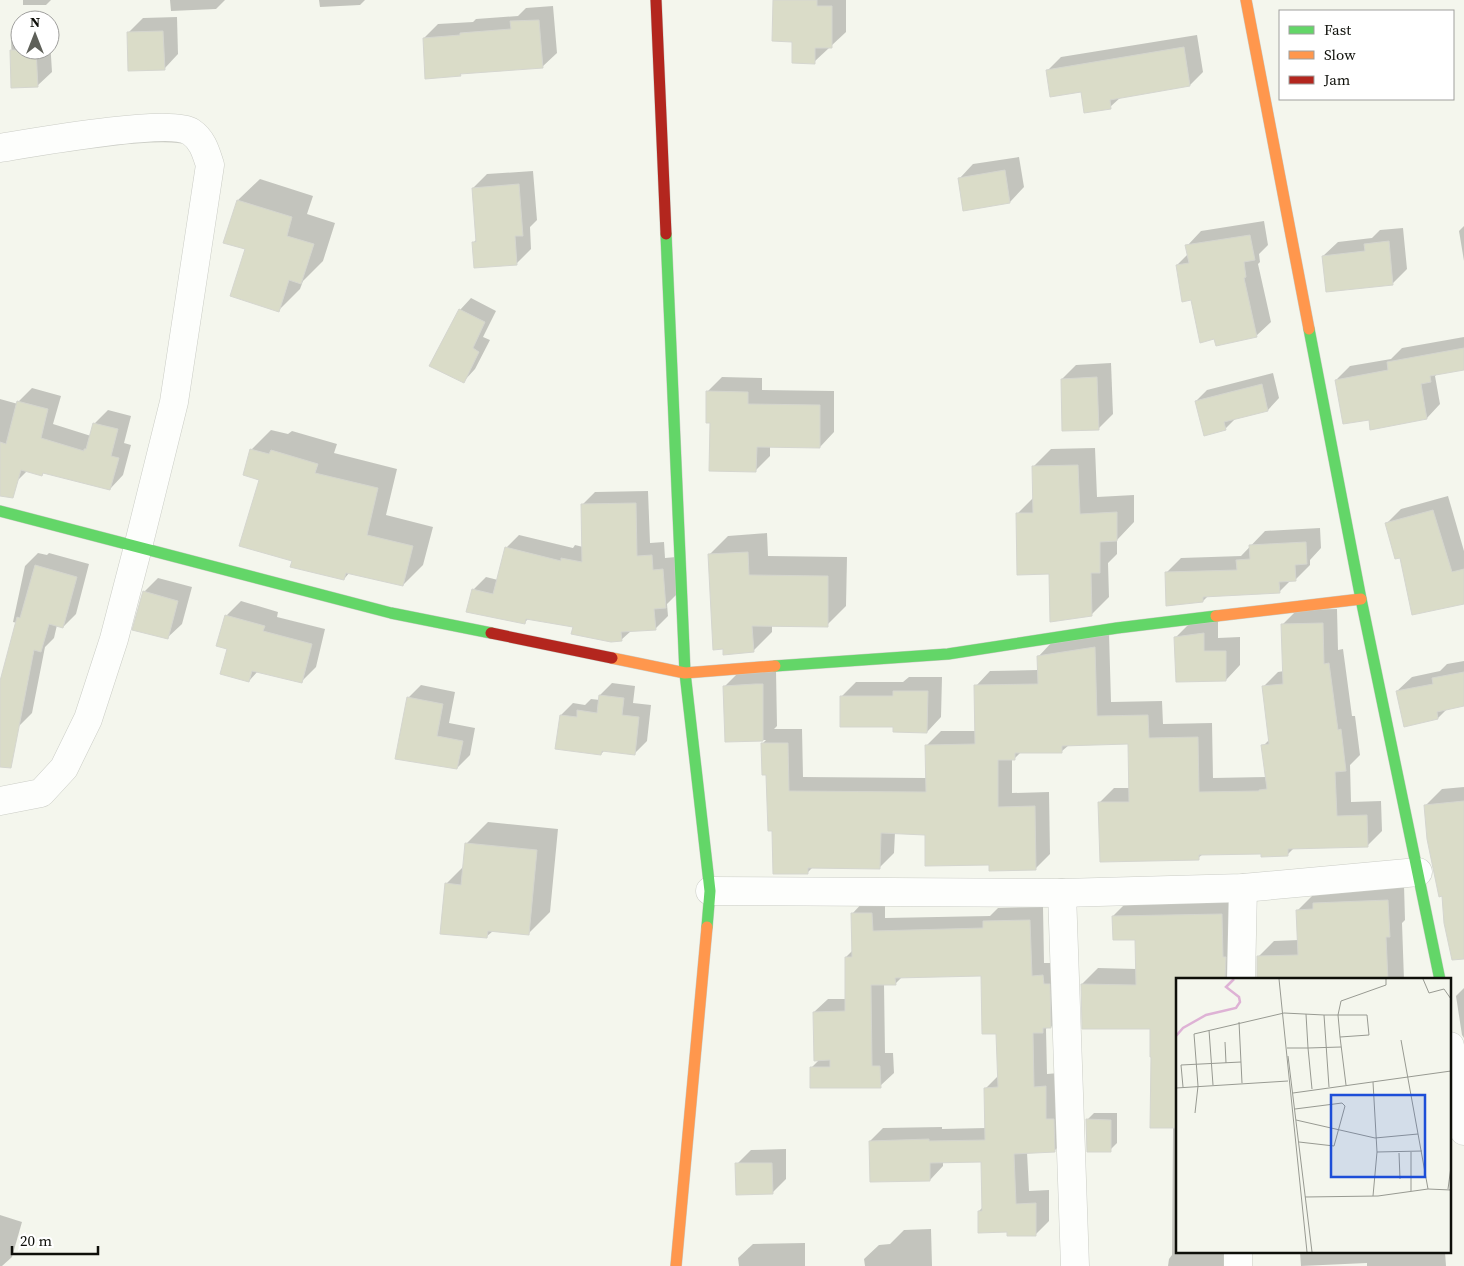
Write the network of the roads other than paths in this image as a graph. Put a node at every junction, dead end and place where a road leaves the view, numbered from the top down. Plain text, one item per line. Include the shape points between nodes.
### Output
1 (656, 0) edge
2 (1246, 0) edge
3 (0, 148) edge
4 (0, 511) edge
5 (138, 547) junction
6 (1362, 599) junction
7 (685, 674) junction
8 (0, 802) edge
9 (1418, 872) junction
10 (1243, 888) junction
11 (710, 892) junction
12 (1062, 893) junction
13 (1241, 978) edge
14 (1440, 978) edge
15 (1452, 1058) edge
16 (1464, 1132) edge
17 (676, 1266) edge
18 (1075, 1266) edge

1 - 7 street
2 - 6 street
3 - 5 street via 97,133 166,128 190,131 204,146 210,165 174,402
4 - 5 street
5 - 7 street via 391,613
5 - 8 street via 88,720 64,768 41,793
6 - 7 street via 1117,628 948,654
6 - 9 street
7 - 11 street
9 - 10 street
9 - 14 street
10 - 12 street
10 - 13 street
11 - 12 street
11 - 17 street
12 - 18 street
15 - 16 street

